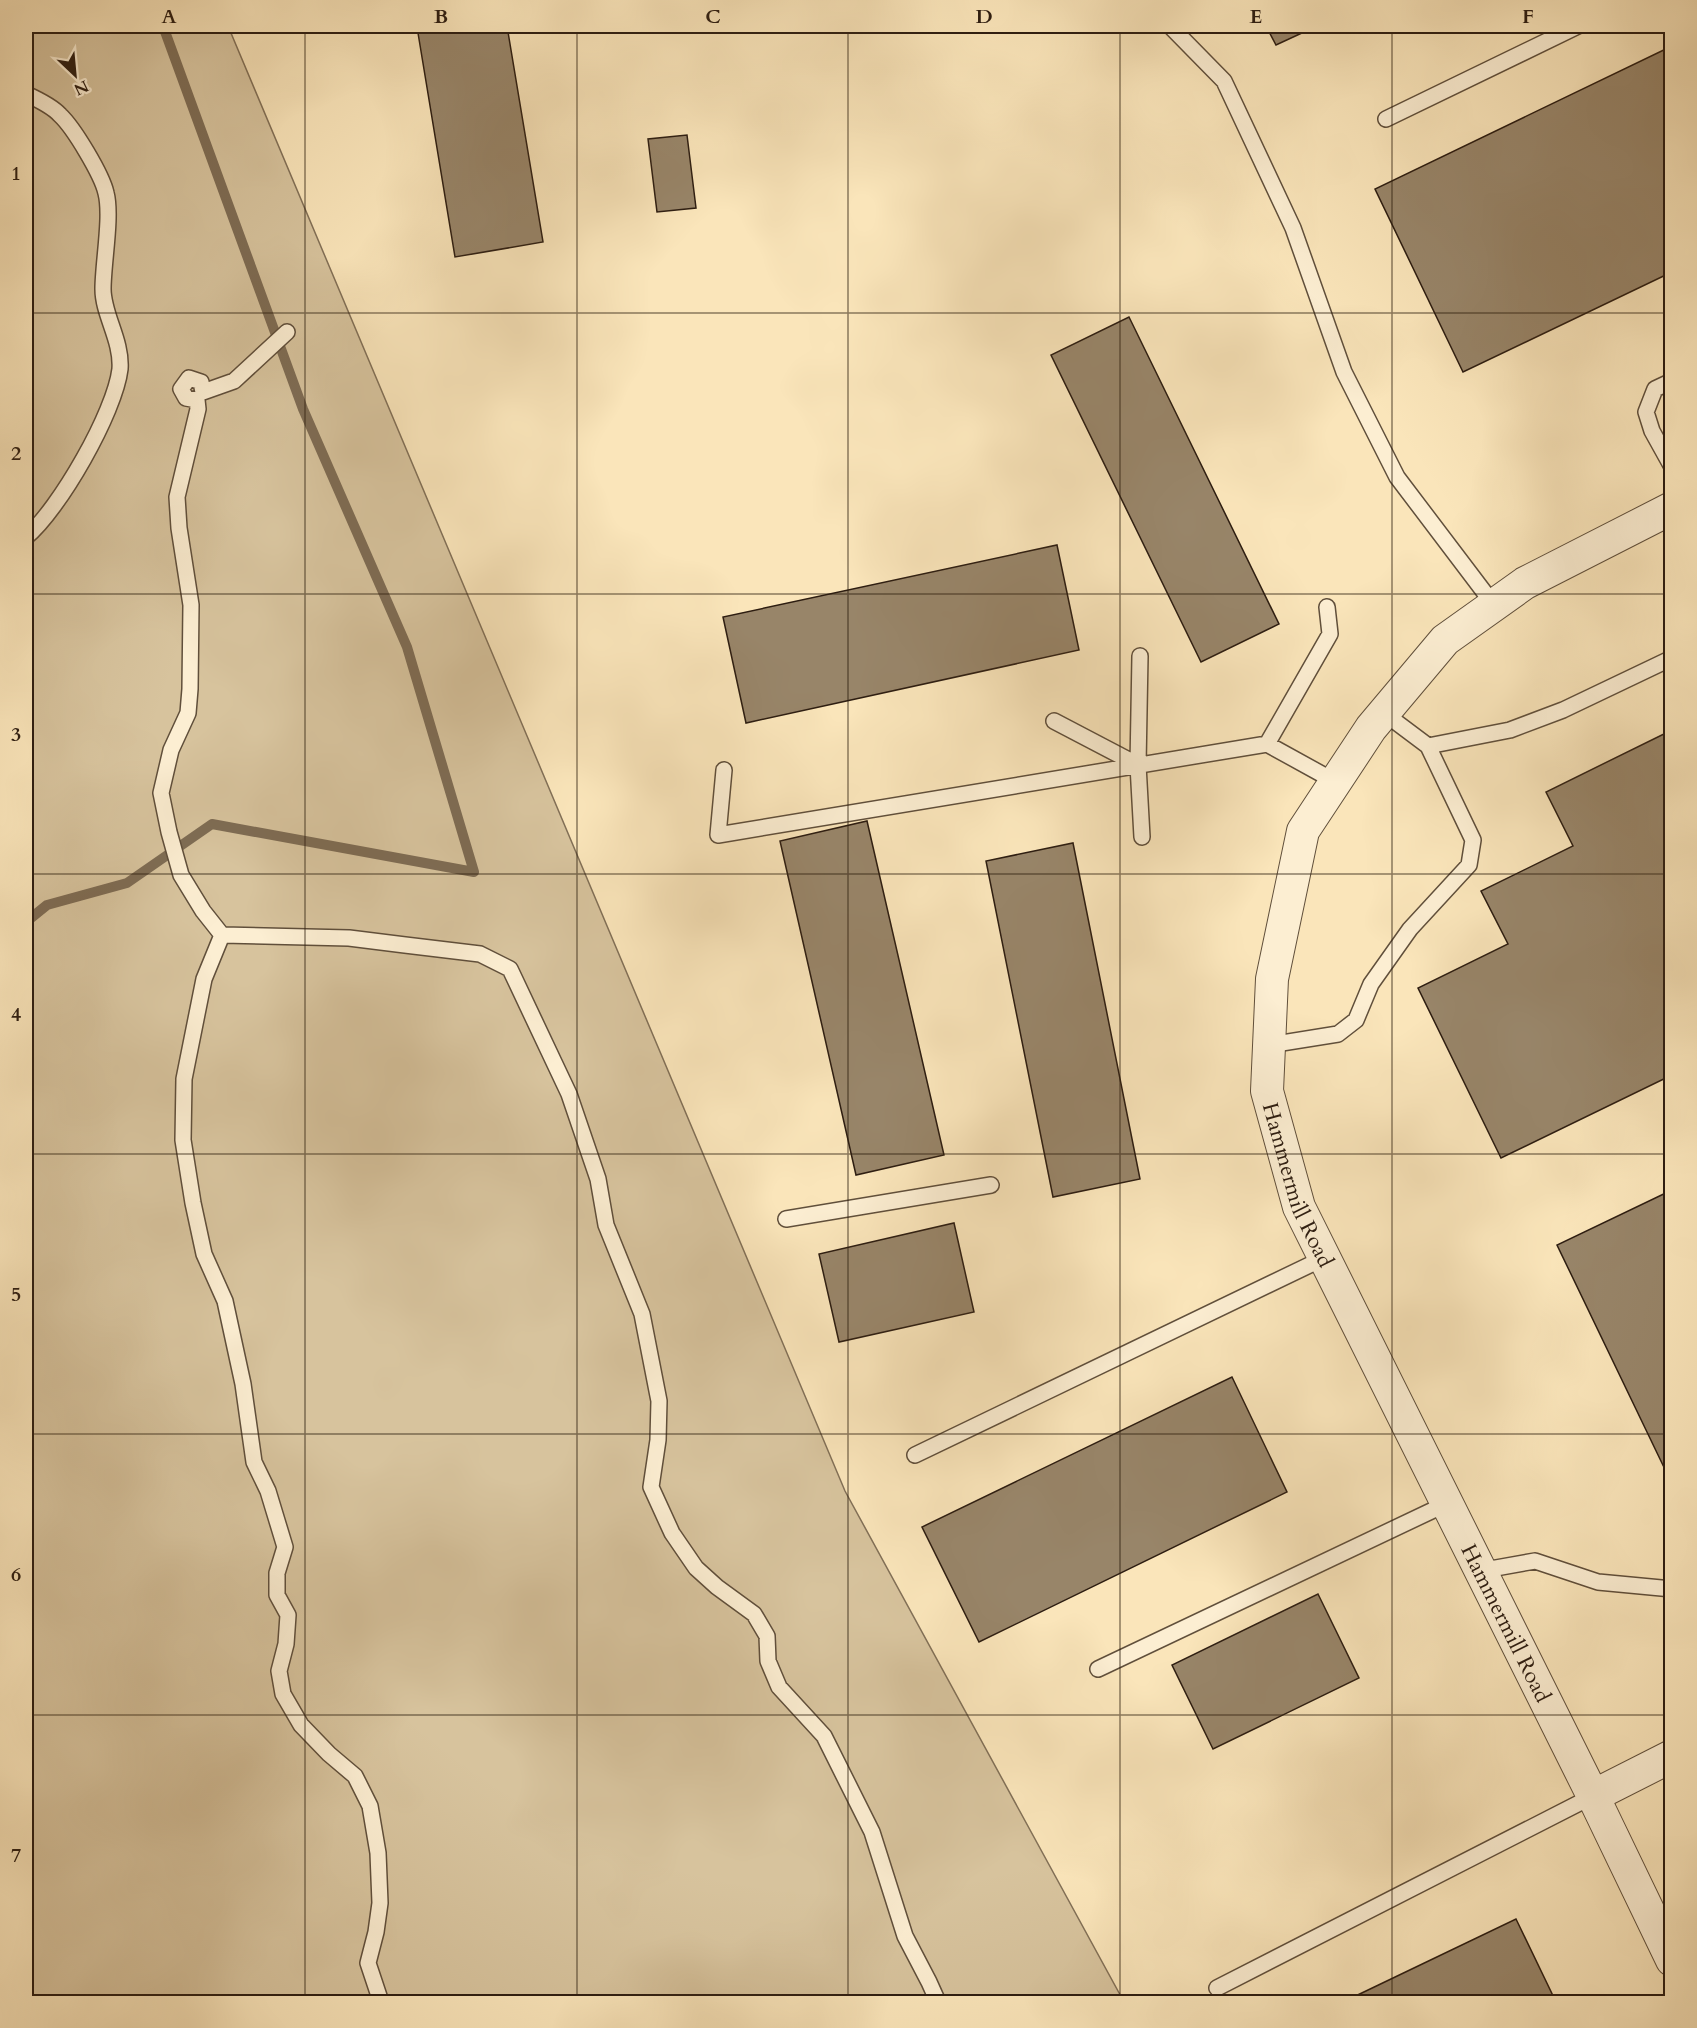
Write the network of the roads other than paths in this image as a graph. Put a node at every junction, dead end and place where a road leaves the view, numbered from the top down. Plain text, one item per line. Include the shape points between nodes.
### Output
1 (1170, 26) edge
2 (1578, 26) edge
3 (26, 94) edge
4 (1386, 119) dead end
5 (287, 332) dead end
6 (1671, 381) edge
7 (1671, 467) edge
8 (1671, 508) edge
9 (26, 537) edge
10 (1494, 605) junction
11 (1328, 607) dead end
12 (1140, 657) dead end
13 (1671, 658) edge
14 (1384, 713) junction
15 (1054, 721) dead end
16 (1267, 744) junction
17 (1428, 746) junction
18 (1138, 765) junction
19 (724, 770) dead end
20 (1336, 782) junction
21 (1142, 837) dead end
22 (222, 935) junction
23 (1269, 1045) junction
24 (991, 1185) dead end
25 (786, 1219) dead end
26 (1324, 1258) junction
27 (915, 1455) dead end
28 (1446, 1504) junction
29 (1479, 1571) junction
30 (1671, 1589) edge
31 (1098, 1669) dead end
32 (1671, 1756) edge
33 (1593, 1797) junction
34 (1671, 1960) edge
35 (1217, 1988) dead end
36 (381, 2002) edge
37 (938, 2002) edge

1 - 10 lane via 1224,81 1293,228 1344,372 1397,477
2 - 4 lane
3 - 9 lane via 60,115 95,168 106,194 103,292 118,342 120,368 95,438 57,500
5 - 22 lane via 234,381 203,392 201,382 189,378 181,389 186,398 197,400 198,409 177,497 190,605 190,689 188,713 171,750 161,793 182,875
6 - 7 lane via 1655,389 1646,411
8 - 10 street, Hammermill Road via 1525,584
10 - 14 street, Hammermill Road via 1445,640
11 - 16 lane via 1330,634
12 - 18 lane
13 - 17 lane via 1563,710 1510,730
14 - 17 lane
14 - 20 street, Hammermill Road
15 - 18 lane
16 - 18 lane
16 - 20 lane
17 - 23 lane via 1473,840 1469,865 1410,929 1371,984 1356,1020 1338,1034
18 - 19 lane via 718,835
18 - 21 lane
20 - 23 street, Hammermill Road via 1303,831 1272,978
22 - 36 lane via 204,979 184,1079 183,1140 204,1254 225,1301 243,1384 254,1462 268,1491 285,1547 277,1573 277,1595 288,1615 279,1671 283,1694 301,1725 355,1776 370,1806 378,1853 380,1903 368,1963
22 - 37 lane via 349,938 480,954 510,969 569,1094 598,1179 606,1225 642,1314 659,1401 651,1487 672,1533 696,1569 754,1614 767,1636 768,1661 779,1687 824,1736 872,1832 905,1936
23 - 26 street, Hammermill Road via 1267,1091 1299,1207
24 - 25 lane
26 - 27 lane
26 - 28 street, Hammermill Road
28 - 29 street, Hammermill Road
28 - 31 lane
29 - 30 lane via 1535,1561 1598,1582
29 - 33 street, Hammermill Road
32 - 33 street
33 - 34 street, Hammermill Road
33 - 35 lane

